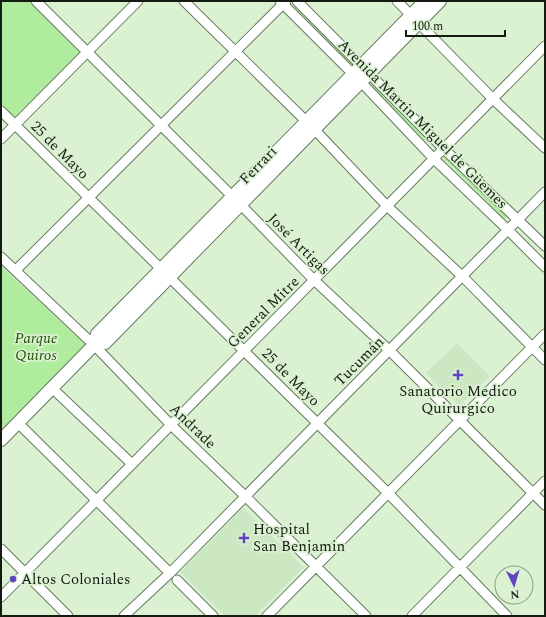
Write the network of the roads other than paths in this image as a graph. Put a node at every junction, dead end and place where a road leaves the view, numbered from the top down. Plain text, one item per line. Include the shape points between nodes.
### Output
1 (36, 1) edge
2 (138, 1) edge
3 (184, 1) edge
4 (297, 1) edge
5 (397, 1) edge
6 (425, 1) edge
7 (440, 1) edge
8 (283, 2) edge
9 (415, 19) junction
10 (545, 46) edge
11 (87, 52) junction
12 (235, 52) junction
13 (366, 69) junction
14 (357, 78) junction
15 (493, 99) junction
16 (1, 111) edge
17 (306, 122) junction
18 (15, 125) junction
19 (161, 125) junction
20 (315, 130) junction
21 (1, 139) edge
22 (443, 148) junction
23 (545, 148) edge
24 (434, 159) junction
25 (545, 192) edge
26 (232, 196) junction
27 (89, 197) junction
28 (241, 205) junction
29 (387, 206) junction
30 (518, 219) junction
31 (508, 230) junction
32 (545, 246) edge
33 (1, 257) edge
34 (545, 268) edge
35 (16, 270) junction
36 (165, 272) junction
37 (462, 276) junction
38 (314, 280) junction
39 (545, 334) edge
40 (94, 346) junction
41 (532, 347) junction
42 (389, 350) junction
43 (244, 351) junction
44 (545, 360) edge
45 (52, 388) junction
46 (460, 420) junction
47 (18, 423) junction
48 (317, 423) junction
49 (171, 425) junction
50 (1, 440) edge
51 (132, 464) junction
52 (545, 481) edge
53 (388, 493) junction
54 (533, 493) junction
55 (245, 496) junction
56 (96, 500) junction
57 (545, 505) edge
58 (1, 548) edge
59 (316, 566) junction
60 (460, 567) junction
61 (25, 573) junction
62 (170, 573) junction
63 (177, 580) dead end
64 (1, 597) edge
65 (68, 616) edge
66 (124, 616) edge
67 (214, 616) edge
68 (267, 616) edge
69 (366, 616) edge
70 (412, 616) edge
71 (507, 616) edge

1 - 11 street, José Artigas
2 - 11 street
3 - 12 street
4 - 13 street, Avenida Martin Miguel de Güemes
5 - 9 street
6 - 9 main road, Ferrari
7 - 9 main road, Ferrari
8 - 12 street
8 - 14 street, Avenida Martin Miguel de Güemes
9 - 13 main road, Ferrari
9 - 15 street
10 - 15 street, General Mitre
11 - 18 street
11 - 19 street, José Artigas
12 - 17 street
12 - 19 street
13 - 14 main road, Ferrari
13 - 22 street, Avenida Martin Miguel de Güemes
14 - 17 main road, Ferrari
14 - 20 main road, Ferrari
14 - 24 street, Avenida Martin Miguel de Güemes
15 - 22 street, General Mitre
15 - 23 street
16 - 18 street, 25 de Mayo
17 - 20 street
17 - 26 main road, Ferrari
18 - 21 street
18 - 27 street, 25 de Mayo
19 - 26 street, José Artigas
19 - 27 street
20 - 28 main road, Ferrari
20 - 29 street
22 - 24 street, General Mitre
22 - 30 street, Avenida Martin Miguel de Güemes
24 - 29 street, General Mitre
24 - 31 street, Avenida Martin Miguel de Güemes
25 - 30 street, Tucumán
26 - 28 street, José Artigas
26 - 36 main road, Ferrari
27 - 35 street
27 - 36 street, 25 de Mayo
28 - 36 main road, Ferrari
28 - 38 street, José Artigas
29 - 37 street
29 - 38 street, General Mitre
30 - 31 street, Tucumán
30 - 32 street, Avenida Martin Miguel de Güemes
31 - 34 street, Avenida Martin Miguel de Güemes
31 - 37 street, Tucumán
33 - 35 street, Andrade
35 - 40 street, Andrade
36 - 40 main road, Ferrari via 105,343
36 - 43 street, 25 de Mayo
37 - 41 street
37 - 42 street, Tucumán
38 - 42 street, José Artigas
38 - 43 street, General Mitre
39 - 41 street
40 - 45 main road, Ferrari
40 - 49 street, Andrade
41 - 44 street
41 - 46 street
42 - 46 street, José Artigas
42 - 48 street, Tucumán
43 - 48 street, 25 de Mayo
43 - 49 street, General Mitre
45 - 47 main road, Ferrari
45 - 51 street
46 - 53 street
46 - 54 street, José Artigas
47 - 50 main road, Ferrari
47 - 56 street
48 - 53 street, 25 de Mayo
48 - 55 street, Tucumán
49 - 51 street, General Mitre
49 - 55 street, Andrade
51 - 56 street, General Mitre
52 - 54 street
53 - 59 street
53 - 60 street, 25 de Mayo
54 - 57 street, José Artigas
54 - 60 street
55 - 59 street, Andrade
55 - 62 street, Tucumán
56 - 61 street, General Mitre
56 - 62 street
58 - 61 street
59 - 68 street
59 - 69 street, Andrade
60 - 70 street
60 - 71 street, 25 de Mayo
61 - 64 street, General Mitre
61 - 65 street
62 - 66 street, Tucumán
63 - 67 street

